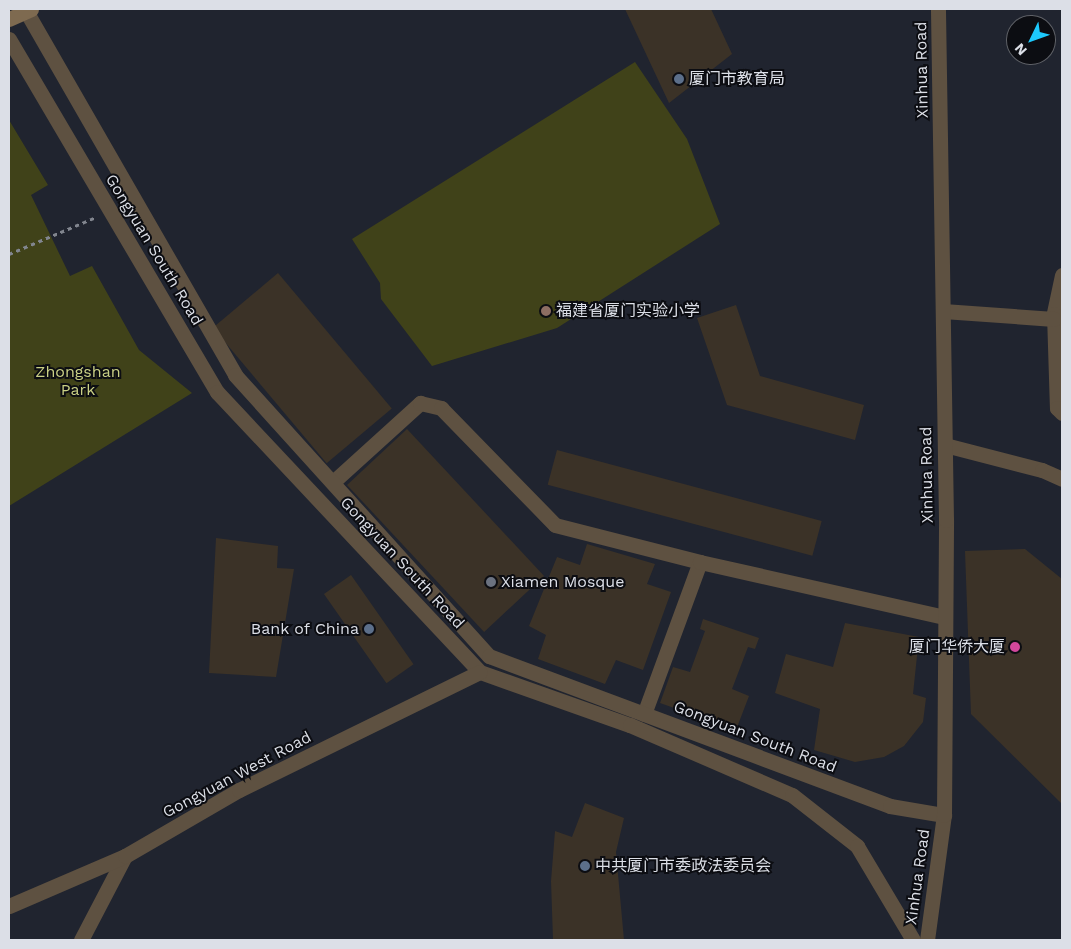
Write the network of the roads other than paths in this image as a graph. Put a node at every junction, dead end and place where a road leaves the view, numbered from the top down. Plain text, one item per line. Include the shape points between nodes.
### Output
1 (938, 9) edge
2 (27, 10) edge
3 (9, 19) edge
4 (9, 38) edge
5 (1062, 275) edge
6 (943, 310) junction
7 (1054, 319) junction
8 (1062, 413) edge
9 (945, 445) junction
10 (1062, 479) edge
11 (333, 482) junction
12 (700, 562) junction
13 (945, 617) junction
14 (480, 672) junction
15 (644, 714) junction
16 (944, 816) junction
17 (125, 856) junction
18 (9, 906) edge
19 (81, 940) edge
20 (913, 940) edge
21 (927, 940) edge

1 - 6 street, Xinhua Road
2 - 3 main road
2 - 11 street, Gongyuan South Road via 235,375
4 - 14 street, Gongyuan South Road via 217,392
5 - 7 street
6 - 7 street
6 - 9 street, Xinhua Road
7 - 8 street via 1057,408
9 - 10 street via 1042,470
9 - 13 street, Xinhua Road
11 - 12 street via 420,402 442,408 555,525
11 - 15 street, Gongyuan South Road via 489,656
12 - 13 street
12 - 15 street
13 - 16 street, Xinhua Road
14 - 17 street, Gongyuan West Road via 239,790
14 - 20 street, Gongyuan South Road via 630,725 792,795 857,846
15 - 16 street, Gongyuan South Road via 890,806
16 - 21 street, Xinhua Road
17 - 18 street, Gongyuan West Road
17 - 19 street

